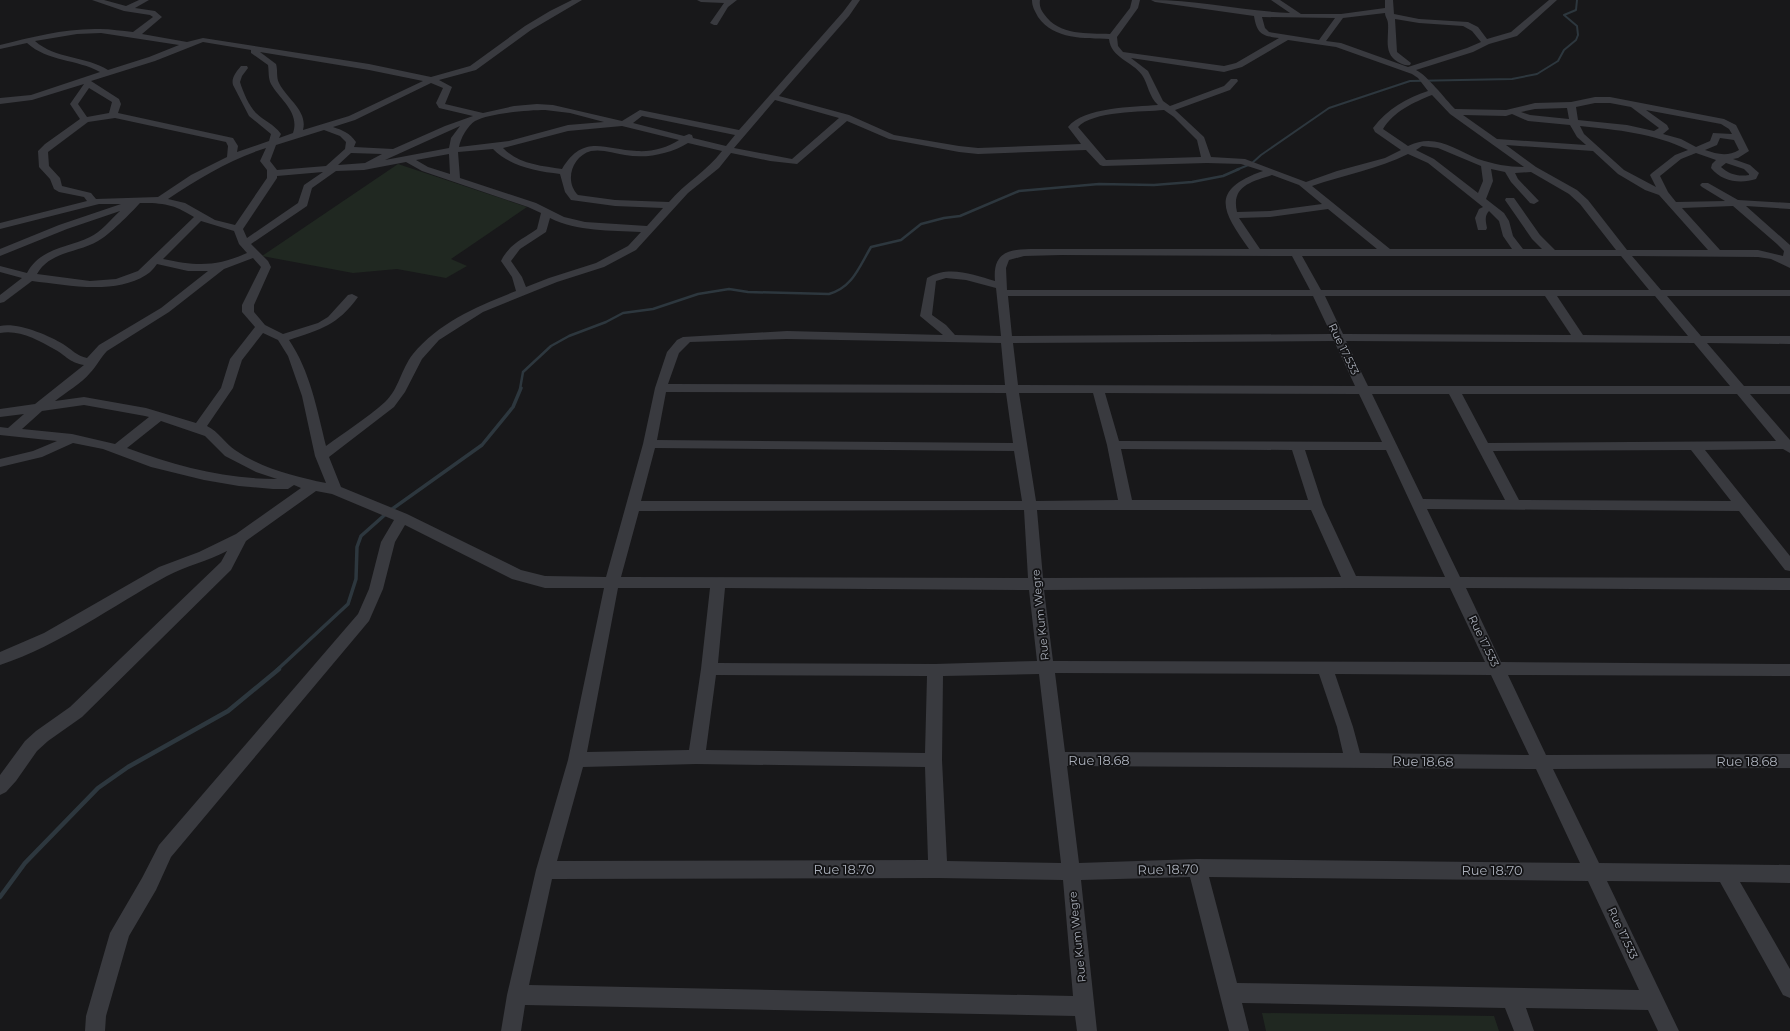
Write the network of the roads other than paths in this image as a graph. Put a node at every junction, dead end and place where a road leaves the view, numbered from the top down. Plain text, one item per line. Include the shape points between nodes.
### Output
1 (96, 0) edge
2 (145, 0) edge
3 (578, 0) edge
4 (701, 0) edge
5 (856, 0) edge
6 (1036, 0) edge
7 (1136, 0) edge
8 (1155, 0) edge
9 (1275, 0) edge
10 (1553, 0) edge
11 (731, 1) edge
12 (1387, 1) edge
13 (128, 9) junction
14 (1389, 13) junction
15 (1257, 14) junction
16 (1299, 16) junction
17 (1341, 16) junction
18 (714, 23) dead end
19 (135, 35) junction
20 (1113, 37) junction
21 (1285, 38) junction
22 (30, 41) junction
23 (1321, 42) junction
24 (1486, 42) junction
25 (187, 44) junction
26 (0, 47) edge
27 (250, 48) junction
28 (1121, 54) junction
29 (244, 68) dead end
30 (1413, 68) junction
31 (107, 73) junction
32 (431, 80) junction
33 (1234, 81) dead end
34 (87, 82) junction
35 (1433, 92) junction
36 (774, 97) junction
37 (0, 101) edge
38 (1633, 104) junction
39 (1570, 105) junction
40 (1167, 108) junction
41 (1453, 112) junction
42 (1514, 112) junction
43 (115, 115) junction
44 (484, 116) junction
45 (846, 117) junction
46 (86, 120) junction
47 (472, 120) junction
48 (626, 123) junction
49 (1574, 123) junction
50 (700, 125) junction
51 (325, 127) junction
52 (742, 133) junction
53 (1656, 134) junction
54 (297, 136) junction
55 (1738, 138) junction
56 (686, 140) junction
57 (1497, 142) junction
58 (273, 143) junction
59 (495, 145) junction
60 (1088, 147) junction
61 (729, 149) junction
62 (1596, 149) junction
63 (349, 150) junction
64 (453, 150) junction
65 (1407, 150) junction
66 (1696, 150) junction
67 (394, 152) junction
68 (430, 154) junction
69 (231, 159) junction
70 (408, 159) junction
71 (1207, 160) junction
72 (1486, 164) junction
73 (364, 167) junction
74 (330, 169) junction
75 (1533, 169) junction
76 (1509, 170) junction
77 (566, 172) junction
78 (1270, 172) junction
79 (272, 173) junction
80 (455, 179) junction
81 (1306, 185) junction
82 (1705, 185) dead end
83 (1663, 193) junction
84 (141, 200) junction
85 (160, 200) junction
86 (1480, 200) junction
87 (92, 202) junction
88 (1735, 203) junction
89 (672, 205) junction
90 (1674, 205) junction
91 (1330, 206) junction
92 (1790, 206) edge
93 (1489, 207) junction
94 (546, 212) junction
95 (1233, 216) junction
96 (200, 218) junction
97 (0, 226) edge
98 (1482, 228) dead end
99 (238, 229) junction
100 (649, 229) junction
101 (244, 244) junction
102 (1256, 251) junction
103 (1295, 252) junction
104 (1387, 252) junction
105 (1551, 252) junction
106 (0, 253) edge
107 (1520, 253) junction
108 (1624, 253) junction
109 (1717, 253) junction
110 (254, 254) junction
111 (156, 261) junction
112 (1787, 263) edge
113 (220, 267) junction
114 (0, 269) edge
115 (30, 277) junction
116 (1002, 290) junction
117 (1317, 292) junction
118 (1548, 292) junction
119 (1656, 292) junction
120 (522, 293) junction
121 (1790, 293) edge
122 (352, 296) dead end
123 (0, 300) edge
124 (261, 327) junction
125 (0, 330) edge
126 (1338, 337) junction
127 (282, 338) junction
128 (950, 339) junction
129 (1580, 339) junction
130 (1696, 339) junction
131 (1008, 340) junction
132 (1790, 340) edge
133 (92, 363) junction
134 (661, 388) junction
135 (1012, 389) junction
136 (1363, 389) junction
137 (1453, 389) junction
138 (1098, 390) junction
139 (1740, 390) junction
140 (1790, 390) edge
141 (39, 407) junction
142 (0, 412) edge
143 (159, 416) junction
144 (199, 428) junction
145 (5, 432) edge
146 (72, 438) junction
147 (650, 444) junction
148 (1114, 445) junction
149 (1297, 446) junction
150 (1390, 446) junction
151 (1483, 446) junction
152 (1695, 446) junction
153 (1020, 447) junction
154 (1789, 447) edge
155 (117, 449) junction
156 (322, 456) junction
157 (0, 464) edge
158 (308, 485) junction
159 (335, 490) junction
160 (1030, 504) junction
161 (1418, 504) junction
162 (1316, 505) junction
163 (1515, 505) junction
164 (632, 506) junction
165 (1126, 506) junction
166 (1742, 506) junction
167 (402, 518) junction
168 (241, 538) junction
169 (1790, 566) edge
170 (1352, 582) junction
171 (612, 583) junction
172 (1455, 583) junction
173 (718, 584) junction
174 (1036, 584) junction
175 (1790, 584) edge
176 (0, 659) edge
177 (1046, 667) junction
178 (1326, 667) junction
179 (1497, 668) junction
180 (709, 669) junction
181 (935, 670) junction
182 (1790, 670) edge
183 (696, 757) junction
184 (1057, 759) junction
185 (577, 760) junction
186 (933, 760) junction
187 (1353, 760) junction
188 (1790, 761) edge
189 (1541, 762) junction
190 (0, 787) edge
191 (1197, 868) junction
192 (938, 869) junction
193 (546, 870) junction
194 (1594, 871) junction
195 (1071, 872) junction
196 (1790, 874) edge
197 (1726, 875) junction
198 (1790, 988) edge
199 (1229, 992) junction
200 (517, 995) junction
201 (1512, 998) junction
202 (1655, 1000) junction
203 (1084, 1006) junction
204 (94, 1031) edge
205 (511, 1031) edge
206 (1087, 1031) edge
207 (1239, 1031) edge
208 (1524, 1031) edge
209 (1669, 1031) edge

1 - 13 street
2 - 13 street
3 - 32 street via 528,28 478,66
4 - 11 street
5 - 36 street
6 - 20 street via 1042,19 1054,29 1067,33
7 - 20 street via 1134,8
8 - 15 street
9 - 16 street
10 - 24 street via 1514,34
11 - 18 street
12 - 14 street
13 - 19 street via 152,13 158,17
14 - 17 street
14 - 24 street via 1419,21 1464,24 1477,30
14 - 30 street via 1392,24 1392,53
15 - 16 street
15 - 21 street via 1262,32
16 - 17 street
17 - 23 street
19 - 22 street via 100,31
19 - 25 street
20 - 28 street via 1114,46
21 - 23 street
21 - 28 street via 1239,66 1224,69
22 - 26 street
22 - 31 street via 53,56 84,62
23 - 30 street
24 - 30 street via 1470,50
25 - 27 street via 204,40
25 - 31 street via 152,59
27 - 32 street
27 - 54 street via 272,64 274,83 294,107 299,119 300,130
28 - 40 street via 1145,73 1159,102
29 - 58 street via 236,83 248,109 276,134
30 - 35 street
31 - 34 street
32 - 44 street via 448,87 440,103 442,106
32 - 51 street via 361,114
33 - 40 street via 1227,88
34 - 37 street via 32,97
34 - 43 street via 116,101 113,112
34 - 46 street via 74,104
35 - 41 street
35 - 65 street via 1403,105 1378,128 1381,133
36 - 45 street
36 - 52 street
38 - 39 street via 1602,100
38 - 53 street via 1664,127
38 - 55 street via 1724,122 1733,127
39 - 42 street via 1535,106
39 - 49 street
40 - 60 street via 1094,115 1077,122 1073,127
40 - 71 street via 1201,138
41 - 42 street
41 - 57 street
42 - 49 street via 1528,118
43 - 46 street
43 - 69 street via 230,140 233,146
44 - 47 street
44 - 48 street via 539,106
45 - 60 street via 892,137 969,150
45 - 61 street via 794,162
46 - 87 street via 43,151 44,167 55,178 57,187 87,195
47 - 64 street via 456,138
47 - 67 street
48 - 50 street via 637,114 643,113
48 - 56 street
48 - 59 street via 568,128 510,144
49 - 53 street
49 - 62 street via 1580,135
50 - 52 street
50 - 56 street
51 - 54 street
51 - 63 street via 348,138 351,142
52 - 61 street
53 - 66 street
54 - 58 street
55 - 66 street via 1716,135 1714,143
55 - 66 street via 1744,151 1735,156 1721,159
56 - 61 street
56 - 77 street via 669,148 637,154 608,148 588,149 578,155
57 - 62 street
57 - 75 street
58 - 69 street
58 - 79 street via 265,161
59 - 64 street
59 - 77 street via 508,157 526,166
60 - 71 street via 1103,163
61 - 89 street via 716,166 684,191
62 - 83 street via 1634,181
63 - 67 street
63 - 74 street
64 - 68 street
64 - 80 street
65 - 72 street via 1430,143
65 - 81 street via 1388,160
65 - 86 street via 1431,161
66 - 83 street via 1678,157 1656,173
67 - 68 street
67 - 73 street
68 - 70 street
69 - 85 street via 194,177
70 - 73 street
70 - 80 street via 425,169
71 - 78 street via 1242,161
72 - 76 street
72 - 86 street via 1488,181
73 - 74 street
74 - 79 street
74 - 101 street via 307,187 303,204
75 - 76 street
75 - 108 street via 1579,197
76 - 105 street via 1514,180 1534,201 1509,201 1536,237
77 - 89 street via 568,185 575,198 615,203
78 - 81 street
78 - 95 street via 1236,188 1230,198
79 - 99 street via 269,184
80 - 94 street
81 - 91 street
82 - 88 street
83 - 90 street
84 - 85 street
84 - 87 street
84 - 106 street via 63,227
84 - 115 street via 95,239 55,253 41,261
85 - 96 street via 181,205
86 - 93 street
87 - 97 street
88 - 90 street
88 - 92 street
88 - 112 street via 1786,246 1789,253
89 - 100 street
90 - 109 street
91 - 95 street
91 - 104 street
93 - 98 street via 1483,211 1480,218
93 - 107 street via 1504,220 1508,236
94 - 100 street via 560,219 585,225
94 - 120 street via 542,230 517,245 506,261 517,277
95 - 102 street
96 - 99 street
96 - 111 street
99 - 101 street
100 - 120 street via 640,242 622,255
101 - 110 street
102 - 103 street, Rue Kum Wegre
102 - 116 street, Rue Kum Wegre via 1021,254 1006,257 1000,265
103 - 104 street, Rue Kum Wegre
103 - 117 street, Rue 17.533
104 - 107 street, Rue Kum Wegre
105 - 107 street, Rue Kum Wegre
105 - 108 street, Rue Kum Wegre
108 - 109 street, Rue Kum Wegre
108 - 119 street
109 - 112 street, Rue Kum Wegre via 1754,253 1772,256
110 - 113 street
110 - 124 street via 266,267 248,305 248,312
111 - 113 street via 190,268
111 - 115 street via 142,273 104,284
113 - 133 street via 165,310 103,348 93,358
114 - 115 street
115 - 123 street
116 - 117 street
116 - 128 street via 961,275 948,274 933,278 926,316 940,324 948,332
116 - 131 street, Rue Kum Wegre
117 - 118 street
117 - 126 street, Rue 17.533
118 - 119 street
118 - 129 street
119 - 121 street
119 - 130 street
120 - 156 street via 479,310 435,338 417,357 390,404
122 - 127 street via 332,319 322,325
124 - 127 street
124 - 144 street via 236,359 227,388
125 - 133 street via 7,328 32,334 58,347 76,360
126 - 129 street
126 - 131 street
126 - 136 street, Rue 17.533
127 - 156 street via 294,356 304,382
128 - 131 street
128 - 134 street via 788,335 687,339 673,352
129 - 130 street
130 - 132 street
130 - 139 street
131 - 135 street, Rue Kum Wegre
133 - 141 street via 85,372
134 - 135 street
134 - 147 street
135 - 138 street
135 - 153 street, Rue Kum Wegre
136 - 137 street
136 - 138 street
136 - 150 street, Rue 17.533
137 - 139 street
137 - 151 street
138 - 148 street
139 - 140 street
139 - 154 street
141 - 142 street
141 - 143 street via 84,401
141 - 145 street
143 - 144 street
143 - 155 street
144 - 158 street via 210,432 230,453 244,461 277,476
145 - 146 street
146 - 155 street
146 - 157 street via 42,454
147 - 153 street
147 - 164 street
148 - 149 street
148 - 165 street
149 - 150 street
149 - 162 street
150 - 161 street, Rue 17.533
151 - 152 street
151 - 163 street
152 - 154 street
152 - 166 street
153 - 160 street, Rue Kum Wegre
155 - 158 street via 175,470 217,478
156 - 159 street
158 - 159 street
158 - 168 street
159 - 167 street
160 - 164 street
160 - 165 street
160 - 174 street, Rue Kum Wegre
161 - 163 street
161 - 172 street, Rue 17.533
162 - 165 street
162 - 170 street
163 - 166 street
164 - 171 street
166 - 169 street
167 - 171 street via 517,576 545,582
167 - 204 street via 388,542 376,589 364,617 165,850 118,938
168 - 176 street via 164,571 49,637
168 - 190 street via 226,566 76,712 31,746
170 - 172 street
170 - 174 street
171 - 173 street
171 - 185 street
172 - 175 street
172 - 179 street, Rue 17.533
173 - 174 street
173 - 180 street
174 - 177 street, Rue Kum Wegre
177 - 178 street
177 - 181 street
177 - 184 street, Rue Kum Wegre
178 - 179 street
178 - 187 street
179 - 182 street
179 - 189 street, Rue 17.533
180 - 181 street
180 - 183 street
181 - 186 street
183 - 185 street
183 - 186 street
184 - 187 street, Rue 18.68
184 - 195 street, Rue Kum Wegre
185 - 193 street
186 - 192 street
187 - 189 street, Rue 18.68
188 - 189 street, Rue 18.68
189 - 194 street, Rue 17.533
191 - 194 street, Rue 18.70
191 - 195 street, Rue 18.70
191 - 199 street
192 - 193 street, Rue 18.70
192 - 195 street, Rue 18.70
193 - 200 street
194 - 197 street, Rue 18.70
194 - 202 street, Rue 17.533
195 - 203 street, Rue Kum Wegre
196 - 197 street, Rue 18.70
197 - 198 street
199 - 201 street
199 - 207 street
200 - 203 street
200 - 205 street
201 - 202 street
201 - 208 street
202 - 209 street, Rue 17.533
203 - 206 street, Rue Kum Wegre

